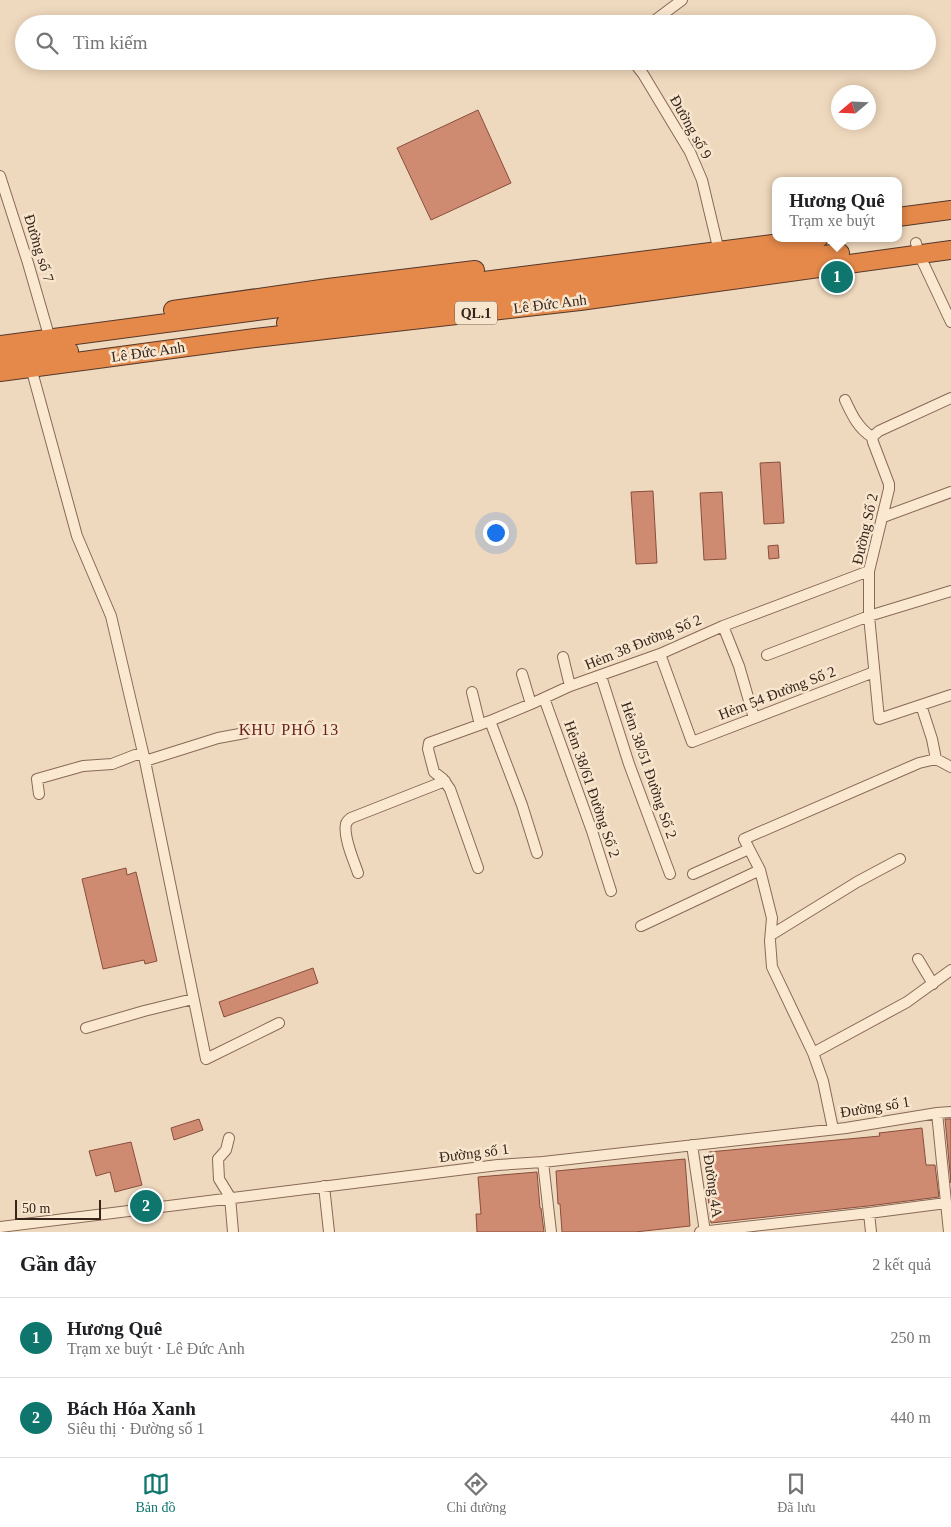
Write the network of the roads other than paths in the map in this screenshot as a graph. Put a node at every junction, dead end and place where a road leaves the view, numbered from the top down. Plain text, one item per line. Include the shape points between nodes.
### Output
1 (682, 0) edge
2 (662, 15) edge
3 (640, 70) edge
4 (0, 176) edge
5 (951, 210) edge
6 (902, 216) edge
7 (951, 222) edge
8 (902, 228) edge
9 (772, 236) edge
10 (951, 239) edge
11 (788, 242) edge
12 (717, 243) junction
13 (917, 248) junction
14 (951, 250) edge
15 (951, 322) edge
16 (0, 334) edge
17 (48, 334) junction
18 (0, 345) edge
19 (0, 360) edge
20 (29, 362) junction
21 (0, 372) edge
22 (951, 398) edge
23 (845, 400) dead end
24 (872, 438) junction
25 (951, 492) edge
26 (883, 517) junction
27 (869, 571) junction
28 (951, 591) edge
29 (868, 616) junction
30 (723, 626) junction
31 (660, 654) junction
32 (767, 655) dead end
33 (563, 657) dead end
34 (874, 672) junction
35 (522, 674) dead end
36 (602, 676) junction
37 (570, 686) junction
38 (472, 692) dead end
39 (951, 695) edge
40 (544, 698) junction
41 (531, 704) junction
42 (922, 705) junction
43 (754, 718) junction
44 (490, 721) junction
45 (480, 725) junction
46 (245, 733) dead end
47 (144, 758) junction
48 (936, 759) junction
49 (951, 767) edge
50 (445, 781) junction
51 (39, 794) dead end
52 (749, 849) junction
53 (537, 853) dead end
54 (900, 859) dead end
55 (478, 868) dead end
56 (760, 870) junction
57 (358, 873) dead end
58 (670, 874) dead end
59 (693, 874) dead end
60 (611, 891) dead end
61 (641, 926) dead end
62 (771, 935) junction
63 (918, 959) dead end
64 (951, 970) edge
65 (933, 984) junction
66 (194, 999) junction
67 (279, 1023) dead end
68 (86, 1028) dead end
69 (813, 1053) junction
70 (951, 1112) edge
71 (937, 1113) junction
72 (833, 1129) junction
73 (229, 1138) dead end
74 (692, 1145) junction
75 (543, 1162) junction
76 (324, 1186) junction
77 (230, 1198) junction
78 (946, 1203) junction
79 (869, 1213) junction
80 (792, 1227) edge
81 (5, 1228) edge
82 (233, 1232) edge
83 (329, 1232) edge
84 (551, 1232) edge
85 (700, 1232) edge
86 (705, 1232) edge
87 (871, 1232) edge
88 (949, 1232) edge

1 - 2 street
3 - 12 street, Đường số 9 via 690,152 702,180
4 - 17 street, Đường số 7
5 - 6 highway
7 - 8 highway
9 - 12 highway, Lê Đức Anh / QL.1
10 - 13 highway, Lê Đức Anh / QL.1
11 - 17 highway, Lê Đức Anh / QL.1
12 - 17 highway, Lê Đức Anh / QL.1 via 328,288
13 - 14 highway, Lê Đức Anh / QL.1
13 - 15 street
13 - 20 highway, Lê Đức Anh / QL.1
16 - 17 highway, Lê Đức Anh / QL.1
17 - 18 highway, Lê Đức Anh / QL.1
19 - 20 highway, Lê Đức Anh / QL.1
20 - 21 highway, Lê Đức Anh / QL.1
20 - 47 street via 77,536 111,616
22 - 24 street via 879,431
23 - 24 street via 856,423
24 - 26 street, Đường Số 2 via 890,489
25 - 26 street
26 - 27 street, Đường Số 2
27 - 29 street, Đường Số 2
27 - 30 street, Hẻm 38 Đường Số 2
28 - 29 street
29 - 32 street
29 - 34 street, Đường Số 2
30 - 31 street, Hẻm 38 Đường Số 2
30 - 43 street
31 - 36 street, Hẻm 38 Đường Số 2
31 - 43 street, Hẻm 54 Đường Số 2 via 692,742
33 - 37 street
34 - 42 street, Đường Số 2 via 880,719
34 - 43 street, Hẻm 54 Đường Số 2
35 - 41 street
36 - 37 street, Hẻm 38 Đường Số 2
36 - 58 street, Hẻm 38/51 Đường Số 2 via 629,764
37 - 40 street, Hẻm 38 Đường Số 2
38 - 45 street
39 - 42 street
40 - 41 street, Hẻm 38 Đường Số 2
40 - 60 street, Hẻm 38/61 Đường Số 2
41 - 44 street, Hẻm 38 Đường Số 2
42 - 48 street
44 - 45 street, Hẻm 38 Đường Số 2
44 - 53 street
45 - 50 street, Hẻm 38 Đường Số 2 via 428,743 434,772
46 - 47 street
47 - 51 street via 136,755 112,764 83,766 37,779
47 - 66 street
48 - 49 street
48 - 52 street via 919,763 744,839
50 - 55 street
50 - 57 street via 347,821 346,831
52 - 56 street
52 - 59 street
54 - 62 street
56 - 61 street
56 - 62 street via 772,918
62 - 69 street via 772,966
63 - 65 street
64 - 65 street
65 - 69 street via 907,1002
66 - 67 street via 206,1058
66 - 68 street
69 - 72 street via 823,1081
70 - 71 street, Đường số 1
71 - 72 street, Đường số 1
71 - 78 street
72 - 74 street, Đường số 1
73 - 77 street via 226,1150 218,1158 219,1179
74 - 75 street, Đường số 1
74 - 86 street, Đường 4A
75 - 76 street, Đường số 1
75 - 84 street
76 - 77 street, Đường số 1
76 - 83 street
77 - 81 street, Đường số 1
77 - 82 street
78 - 79 street
78 - 88 street
79 - 80 street
79 - 87 street
80 - 86 street
85 - 86 street

